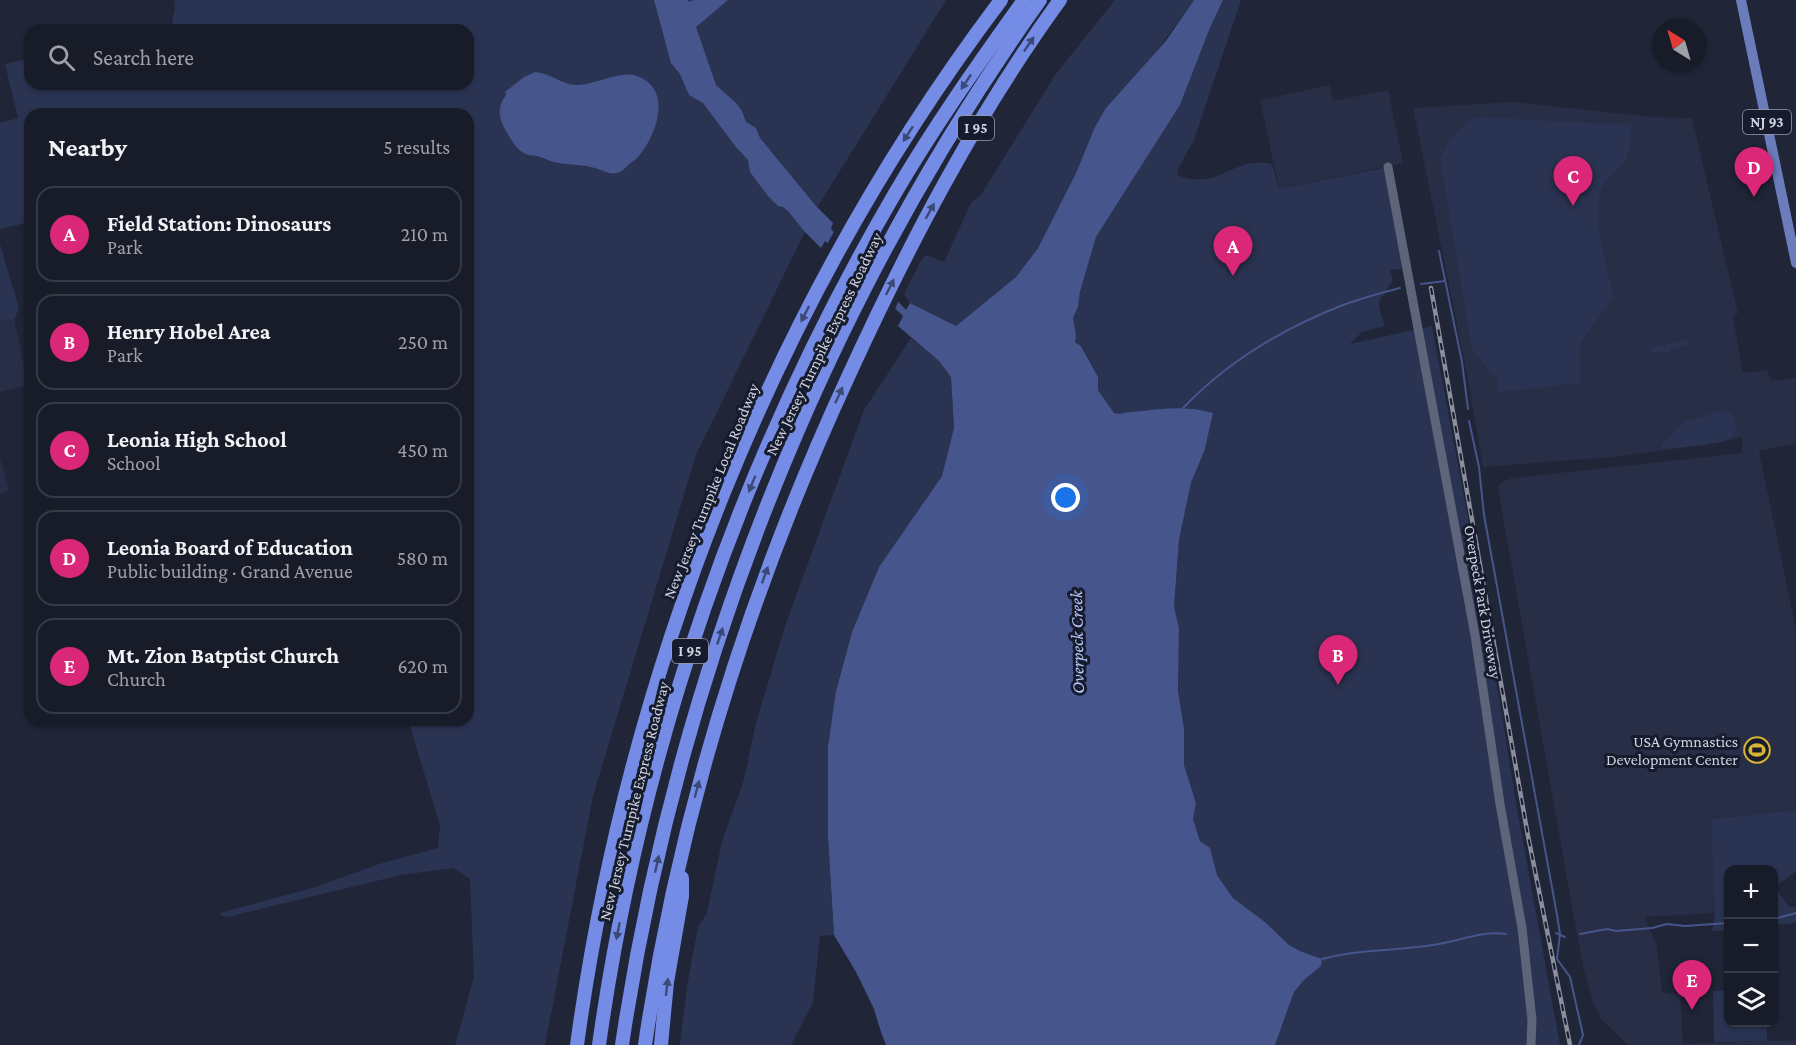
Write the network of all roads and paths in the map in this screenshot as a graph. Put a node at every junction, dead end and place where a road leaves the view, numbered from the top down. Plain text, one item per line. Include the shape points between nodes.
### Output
1 (1000, 0) edge
2 (1024, 0) edge
3 (1040, 0) edge
4 (1060, 0) edge
5 (1741, 0) edge
6 (1388, 166) dead end
7 (1796, 263) edge
8 (683, 845) junction
9 (584, 997) junction
10 (568, 1045) edge
11 (577, 1045) edge
12 (599, 1045) edge
13 (622, 1045) edge
14 (645, 1045) edge
15 (661, 1045) edge
16 (1531, 1045) edge

1 -> 9 highway, New Jersey Turnpike Local Roadway / I 95 via 857,217 749,434 712,524 654,693 604,891
2 -> 12 highway, New Jersey Turnpike Express Roadway / I 95 via 937,125 873,233 797,379 755,474 717,572 660,750 631,866
13 -> 3 highway, New Jersey Turnpike Express Roadway / I 95 via 639,945 684,754 744,567 777,483 818,388 888,248 960,122
8 -> 4 highway, I 95 via 713,730 763,579 814,450 902,263 978,125
5 - 7 main road, NJ 93
6 - 16 street, Overpeck Park Driveway via 1471,613 1522,928
8 - 14 highway, I 95
15 -> 8 highway via 681,897
9 - 10 highway
9 - 11 highway, New Jersey Turnpike Local Roadway / I 95

